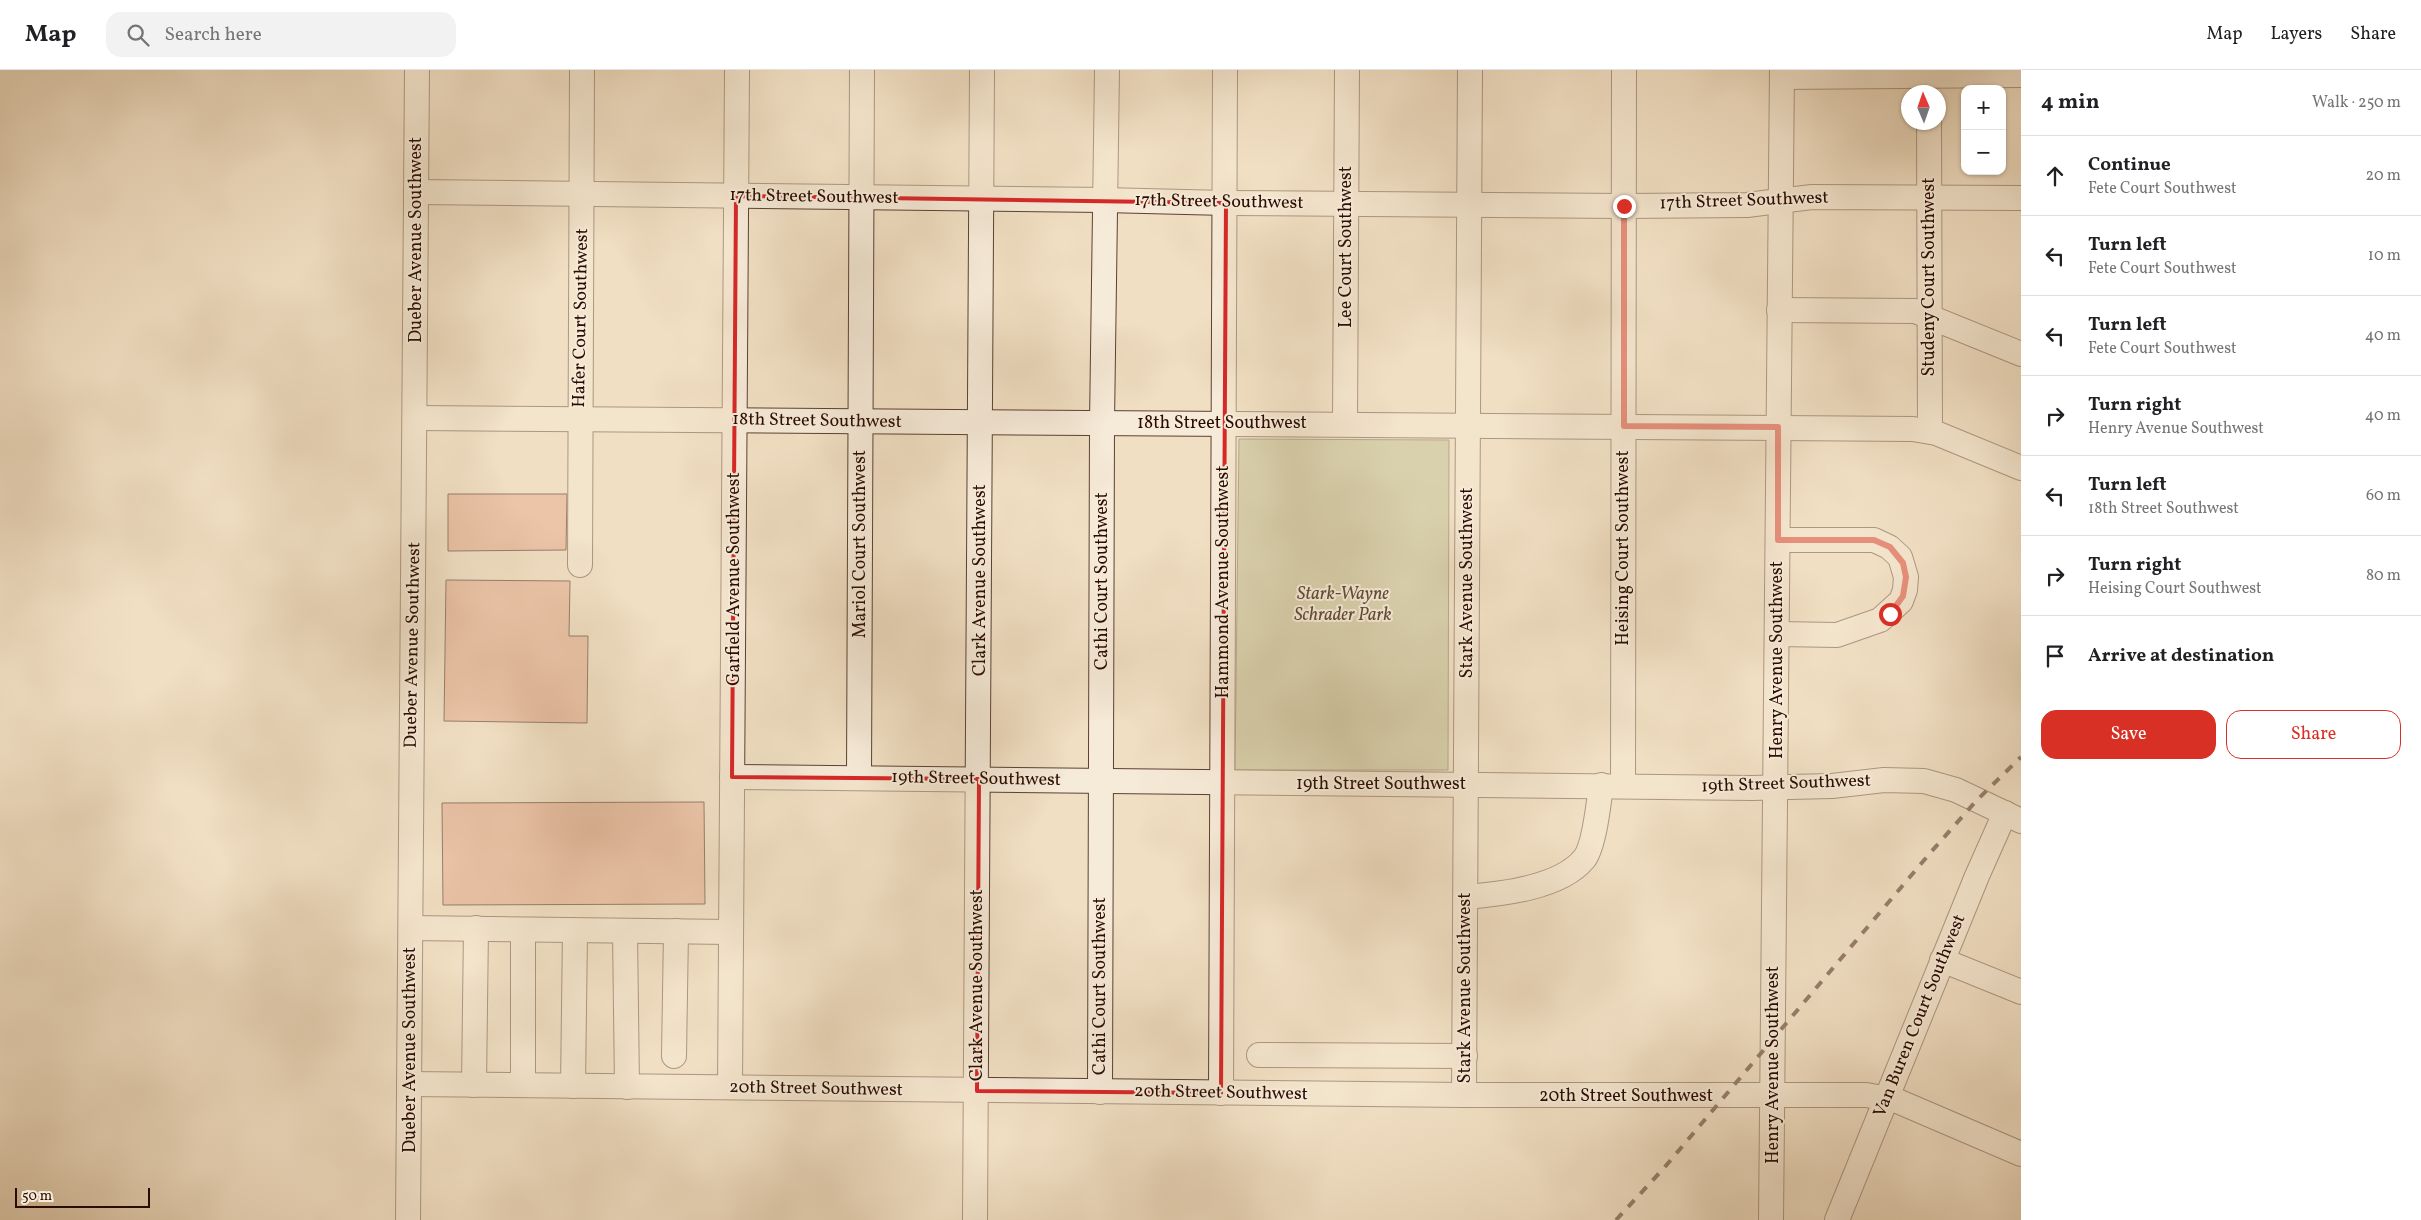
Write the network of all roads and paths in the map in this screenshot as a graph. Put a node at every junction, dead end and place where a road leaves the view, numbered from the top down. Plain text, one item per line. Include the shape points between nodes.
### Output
1 (417, 70) edge
2 (582, 70) edge
3 (736, 70) edge
4 (862, 70) edge
5 (982, 70) edge
6 (1107, 70) edge
7 (1225, 70) edge
8 (1347, 70) edge
9 (1470, 70) edge
10 (1624, 70) edge
11 (1782, 73) edge
12 (2021, 75) edge
13 (1929, 79) edge
14 (1929, 130) edge
15 (416, 192) junction
16 (582, 194) junction
17 (736, 196) junction
18 (861, 198) junction
19 (1930, 198) junction
20 (2021, 198) edge
21 (981, 199) junction
22 (1104, 200) junction
23 (1780, 201) junction
24 (1226, 203) junction
25 (1346, 204) junction
26 (1469, 205) junction
27 (1624, 206) junction
28 (1779, 310) junction
29 (1929, 316) junction
30 (2021, 354) edge
31 (415, 418) junction
32 (579, 418) junction
33 (735, 420) junction
34 (861, 422) junction
35 (981, 423) junction
36 (1102, 423) junction
37 (1224, 424) junction
38 (1345, 424) junction
39 (1468, 424) junction
40 (1624, 426) junction
41 (1778, 427) junction
42 (1930, 431) junction
43 (2021, 468) edge
44 (1778, 540) junction
45 (580, 565) dead end
46 (1778, 634) junction
47 (732, 777) junction
48 (859, 777) junction
49 (979, 779) junction
50 (1100, 781) junction
51 (1222, 782) junction
52 (1466, 784) junction
53 (1612, 785) junction
54 (1777, 787) junction
55 (2013, 817) edge
56 (1466, 896) junction
57 (411, 928) junction
58 (476, 928) junction
59 (523, 930) junction
60 (676, 931) junction
61 (575, 932) junction
62 (626, 932) junction
63 (731, 932) junction
64 (1942, 960) junction
65 (2021, 992) edge
66 (1260, 1055) dead end
67 (1298, 1055) junction
68 (674, 1056) dead end
69 (1465, 1056) junction
70 (409, 1084) junction
71 (474, 1085) junction
72 (523, 1085) junction
73 (573, 1086) junction
74 (627, 1087) junction
75 (730, 1088) junction
76 (977, 1091) junction
77 (1100, 1092) junction
78 (1221, 1093) junction
79 (1297, 1094) junction
80 (1464, 1095) junction
81 (1772, 1095) junction
82 (1887, 1098) junction
83 (2021, 1154) edge
84 (408, 1220) edge
85 (975, 1220) edge
86 (1771, 1220) edge
87 (1837, 1220) edge

1 - 15 street, Dueber Avenue Southwest
2 - 16 street, Hafer Court Southwest
3 - 17 street, Garfield Avenue Southwest
4 - 18 street, Mariol Court Southwest
5 - 21 street, Clark Avenue Southwest
6 - 22 street, Cathi Court Southwest
7 - 24 street, Hammond Avenue Southwest
8 - 25 street, Lee Court Southwest
9 - 26 street, Stark Avenue Southwest
10 - 27 street, Heising Court Southwest
11 - 13 street
11 - 23 street, Henry Avenue Southwest
12 - 13 street
14 - 19 street, Studeny Court Southwest
15 - 16 street, 17th Street Southwest
15 - 31 street, Dueber Avenue Southwest
16 - 17 street, 17th Street Southwest
16 - 32 street, Hafer Court Southwest
17 - 18 street, 17th Street Southwest
17 - 33 street, Garfield Avenue Southwest
18 - 21 street, 17th Street Southwest
18 - 34 street, Mariol Court Southwest
19 - 20 street, 17th Street Southwest
19 - 23 street, 17th Street Southwest via 1812,197
19 - 29 street, Studeny Court Southwest
21 - 22 street, 17th Street Southwest
21 - 35 street, Clark Avenue Southwest
22 - 24 street, 17th Street Southwest
22 - 36 street, Cathi Court Southwest
23 - 27 street, 17th Street Southwest via 1747,205
23 - 28 street, Henry Avenue Southwest
24 - 25 street, 17th Street Southwest
24 - 37 street, Hammond Avenue Southwest
25 - 26 street, 17th Street Southwest
25 - 38 street, Lee Court Southwest
26 - 27 street, 17th Street Southwest
26 - 39 street, Stark Avenue Southwest
27 - 40 street, Heising Court Southwest
28 - 29 street via 1915,310
28 - 41 street, Henry Avenue Southwest
29 - 30 street
29 - 42 street, Studeny Court Southwest
31 - 32 street, 18th Street Southwest
31 - 57 street, Dueber Avenue Southwest
32 - 33 street, 18th Street Southwest
32 - 45 street, Hafer Court Southwest
33 - 34 street, 18th Street Southwest
33 - 47 street, Garfield Avenue Southwest
34 - 35 street, 18th Street Southwest
34 - 48 street, Mariol Court Southwest
35 - 36 street, 18th Street Southwest
35 - 49 street, Clark Avenue Southwest
36 - 37 street, 18th Street Southwest
36 - 50 street, Cathi Court Southwest
37 - 38 street, 18th Street Southwest
37 - 51 street, Hammond Avenue Southwest
38 - 39 street, 18th Street Southwest
39 - 40 street, 18th Street Southwest
39 - 52 street, Stark Avenue Southwest
40 - 41 street, 18th Street Southwest
40 - 53 street, Heising Court Southwest
41 - 42 street, 18th Street Southwest
41 - 44 street, Henry Avenue Southwest
42 - 43 street, 18th Street Southwest
44 - 46 street, Henry Avenue Southwest
44 - 46 street via 1874,540 1890,547 1900,557 1906,577 1903,596 1896,607 1880,620 1837,635
46 - 54 street, Henry Avenue Southwest
47 - 48 street, 19th Street Southwest
47 - 63 street, Garfield Avenue Southwest
48 - 49 street, 19th Street Southwest
49 - 50 street, 19th Street Southwest
49 - 76 street, Clark Avenue Southwest
50 - 51 street, 19th Street Southwest
50 - 77 street, Cathi Court Southwest
51 - 52 street, 19th Street Southwest
51 - 78 street, Hammond Avenue Southwest
52 - 53 street, 19th Street Southwest
52 - 56 street, Stark Avenue Southwest
53 - 54 street, 19th Street Southwest
53 - 56 street, Heising Court Southwest via 1585,858 1565,874 1496,894
54 - 55 street, 19th Street Southwest via 1832,786 1884,780 1924,781 1951,788
54 - 81 street, Henry Avenue Southwest
55 - 64 street, Van Buren Court Southwest
56 - 69 street, Stark Avenue Southwest
57 - 58 street
57 - 70 street, Dueber Avenue Southwest
58 - 59 street
58 - 71 street
59 - 61 street
59 - 72 street
60 - 62 street
60 - 63 street
60 - 68 street
61 - 62 street
61 - 73 street
62 - 74 street
63 - 75 street, Garfield Avenue Southwest
64 - 65 street
64 - 82 street, Van Buren Court Southwest
66 - 67 street
67 - 69 street
67 - 79 street
69 - 80 street, Stark Avenue Southwest
70 - 71 street, 20th Street Southwest
70 - 84 street, Dueber Avenue Southwest
71 - 72 street, 20th Street Southwest
72 - 73 street, 20th Street Southwest
73 - 74 street, 20th Street Southwest
74 - 75 street, 20th Street Southwest
75 - 76 street, 20th Street Southwest
76 - 77 street, 20th Street Southwest
76 - 85 street, Clark Avenue Southwest
77 - 78 street, 20th Street Southwest
78 - 79 street, 20th Street Southwest
79 - 80 street, 20th Street Southwest
80 - 81 street, 20th Street Southwest
81 - 82 street, 20th Street Southwest
81 - 86 street, Henry Avenue Southwest
82 - 83 street, 20th Street Southwest
82 - 87 street, Van Buren Court Southwest

